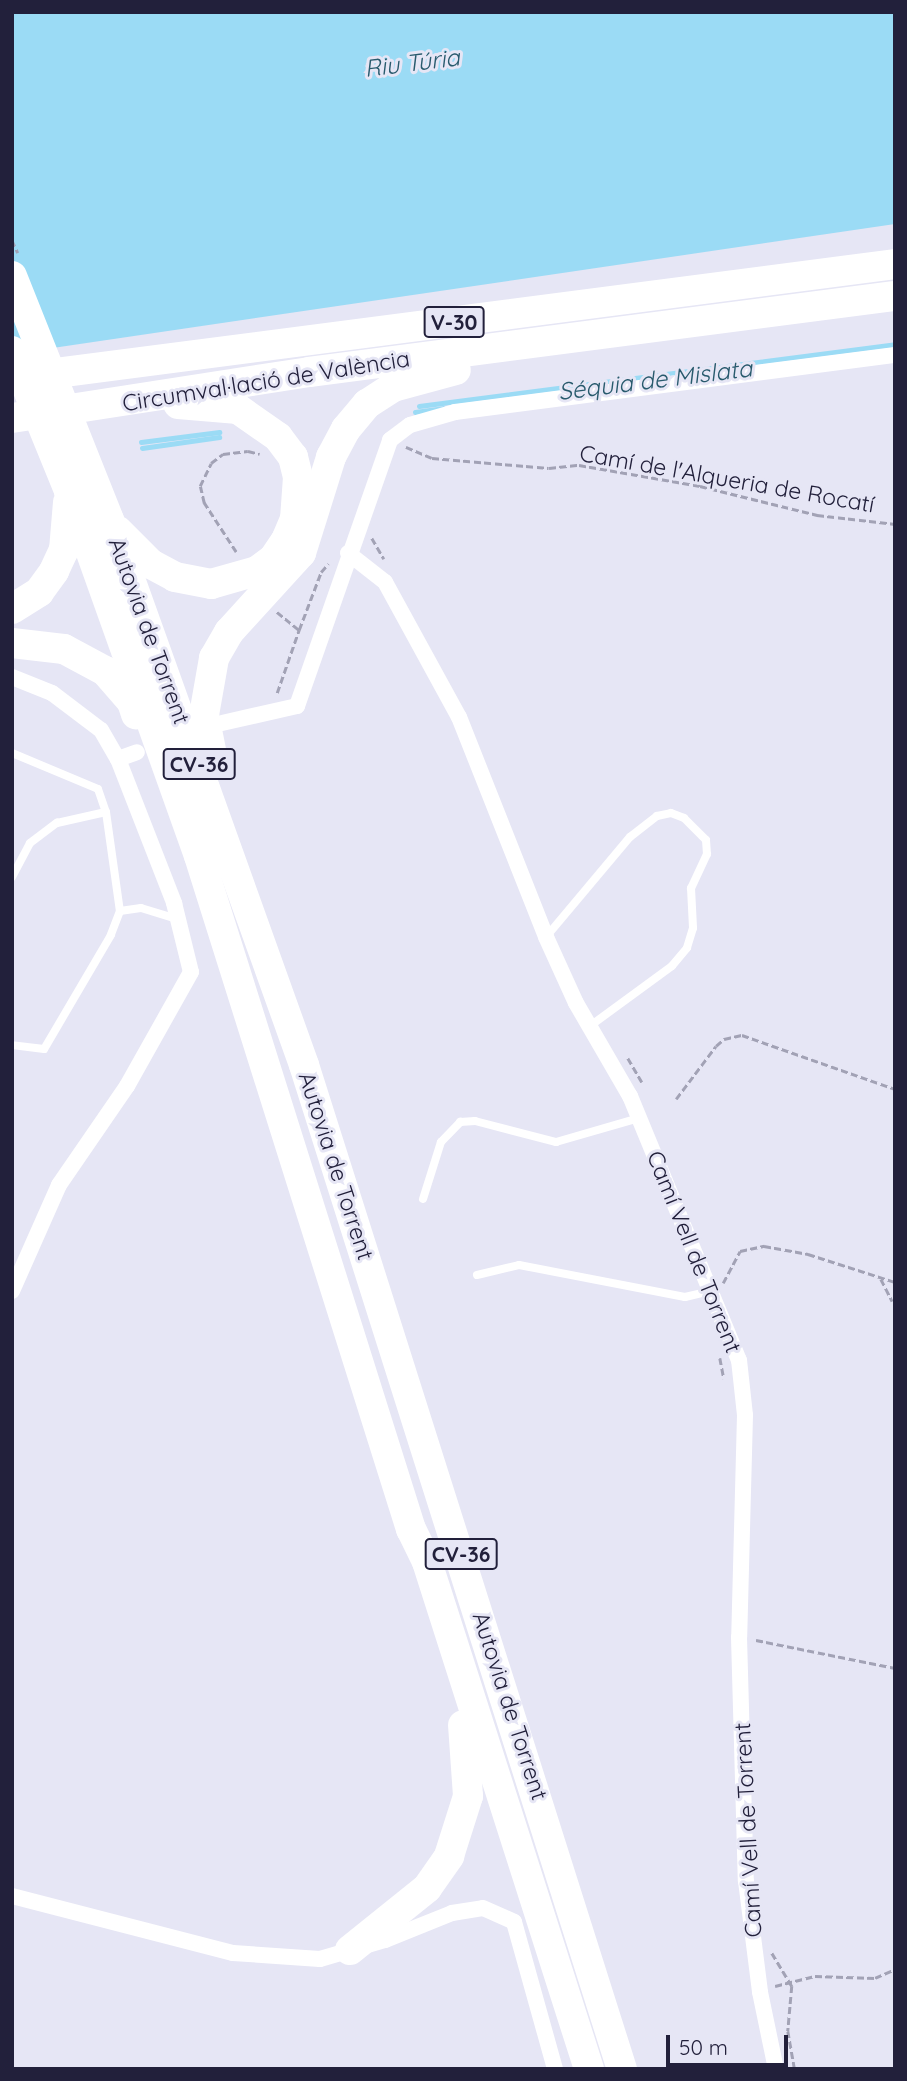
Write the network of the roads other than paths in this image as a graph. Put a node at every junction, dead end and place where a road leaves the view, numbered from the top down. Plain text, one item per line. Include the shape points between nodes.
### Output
1 (895, 264) edge
2 (12, 276) edge
3 (895, 296) edge
4 (518, 345) junction
5 (12, 351) edge
6 (895, 355) edge
7 (12, 379) edge
8 (146, 400) junction
9 (12, 418) edge
10 (72, 475) junction
11 (109, 520) junction
12 (341, 554) junction
13 (12, 609) edge
14 (12, 643) edge
15 (12, 677) edge
16 (222, 723) dead end
17 (137, 752) dead end
18 (12, 753) edge
19 (118, 759) junction
20 (106, 812) junction
21 (12, 877) edge
22 (207, 893) junction
23 (120, 911) junction
24 (178, 919) junction
25 (546, 937) junction
26 (590, 1026) junction
27 (12, 1045) edge
28 (304, 1065) junction
29 (639, 1118) junction
30 (423, 1199) dead end
31 (477, 1275) dead end
32 (12, 1291) edge
33 (712, 1291) junction
34 (411, 1529) junction
35 (12, 1896) edge
36 (349, 1950) junction
37 (555, 2069) edge
38 (589, 2069) edge
39 (622, 2069) edge
40 (776, 2069) edge

1 - 7 highway, Circumval·lació de València / V-30
2 - 10 highway, Autovia de Torrent / CV-36
3 - 4 highway, Circumval·lació de València / V-30
4 - 8 highway, Circumval·lació de València / V-30 via 185,389
4 - 28 highway via 484,364 393,387 367,404 331,457 301,552 229,632 214,658 204,715 207,743 301,1024
5 - 10 highway, Autovia de Torrent / CV-36
6 - 12 street via 455,412 410,425 390,440
8 - 9 highway, Circumval·lació de València / V-30
8 - 11 highway via 238,409 259,421 293,457 299,498 295,519 274,558 234,581 211,584 175,577 151,564
10 - 11 highway, Autovia de Torrent / CV-36
10 - 13 highway via 64,550 39,592
10 - 22 highway, Autovia de Torrent / CV-36 via 199,856
11 - 28 highway, Autovia de Torrent / CV-36
12 - 16 street via 297,706
12 - 25 street, Camí Vell de Torrent via 385,582 459,717
14 - 22 highway via 64,649 105,671 132,702 187,861
15 - 19 street via 52,693 101,730
17 - 19 street
18 - 20 lane via 98,789
19 - 24 street
20 - 21 lane via 57,823 30,843
20 - 23 lane
22 - 34 highway, Autovia de Torrent / CV-36
23 - 24 lane via 141,908
23 - 27 lane via 44,1049
24 - 32 street via 191,972 127,1086 59,1185
25 - 26 street, Camí Vell de Torrent
25 - 26 lane via 630,837 657,816 671,813 684,818 706,840 707,855 691,888 692,928 687,948 672,966
26 - 29 street, Camí Vell de Torrent
28 - 39 highway, Autovia de Torrent / CV-36
29 - 30 lane via 556,1142 475,1121 460,1122 440,1142
29 - 33 street, Camí Vell de Torrent
31 - 33 lane via 519,1265 685,1297
33 - 40 street, Camí Vell de Torrent via 734,1343 742,1379 739,1637 746,1881 760,1992
34 - 36 highway via 414,1568 464,1728 468,1796 449,1856 427,1888
34 - 38 highway, Autovia de Torrent / CV-36 via 427,1562
35 - 36 street via 233,1953 320,1958
36 - 37 street via 463,1911 483,1908 514,1923

